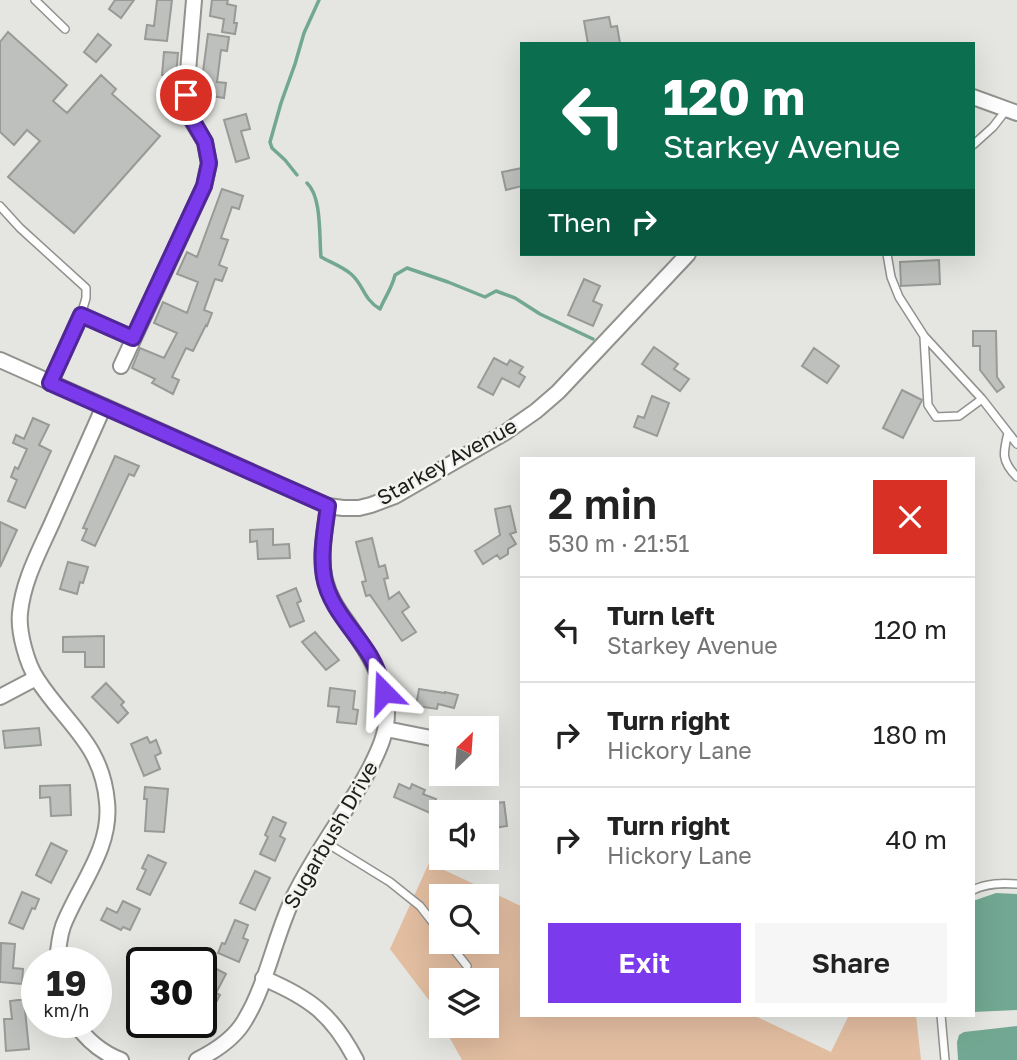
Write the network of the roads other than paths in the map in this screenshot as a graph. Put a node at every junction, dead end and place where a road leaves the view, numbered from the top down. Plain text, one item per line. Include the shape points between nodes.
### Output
1 (35, 0) edge
2 (194, 0) edge
3 (65, 29) dead end
4 (975, 98) edge
5 (1012, 111) edge
6 (975, 143) edge
7 (0, 206) edge
8 (686, 256) edge
9 (887, 256) edge
10 (81, 315) junction
11 (924, 336) junction
12 (133, 338) junction
13 (0, 360) edge
14 (121, 366) dead end
15 (50, 383) junction
16 (982, 400) junction
17 (104, 406) junction
18 (1008, 433) junction
19 (1017, 444) edge
20 (1017, 477) edge
21 (328, 506) junction
22 (36, 678) junction
23 (0, 697) edge
24 (386, 729) junction
25 (429, 738) edge
26 (325, 842) junction
27 (1017, 884) edge
28 (975, 889) edge
29 (429, 918) edge
30 (58, 947) edge
31 (458, 954) edge
32 (467, 966) dead end
33 (263, 978) junction
34 (941, 1017) edge
35 (88, 1038) edge
36 (121, 1060) edge
37 (197, 1060) edge
38 (356, 1060) edge
39 (945, 1060) edge

1 - 3 lane
2 - 12 street via 186,95 209,163 204,186
4 - 5 street
5 - 6 lane
7 - 10 lane via 86,288
8 - 21 street, Starkey Avenue via 558,392 506,432 395,496 359,508
9 - 11 lane via 899,297
10 - 12 street
10 - 15 street
11 - 16 lane
11 - 16 lane via 928,405 936,418 959,416
12 - 14 street
13 - 15 street, Starkey Avenue
15 - 17 street, Starkey Avenue
16 - 18 lane
17 - 21 street, Starkey Avenue
17 - 22 street via 26,580 21,633
18 - 19 lane
18 - 20 lane via 1003,452 1007,467
21 - 24 street, Sugarbush Drive via 324,577 332,599 379,674
22 - 23 street
22 - 30 street via 93,752 108,804 102,844
24 - 25 street
24 - 26 street, Sugarbush Drive via 367,774
26 - 29 lane via 390,882
26 - 33 street, Sugarbush Drive via 294,895
27 - 28 lane
31 - 32 lane
33 - 37 street, Sugarbush Drive via 244,1022 215,1050
33 - 38 street via 291,990 324,1013
34 - 39 lane
35 - 36 street

